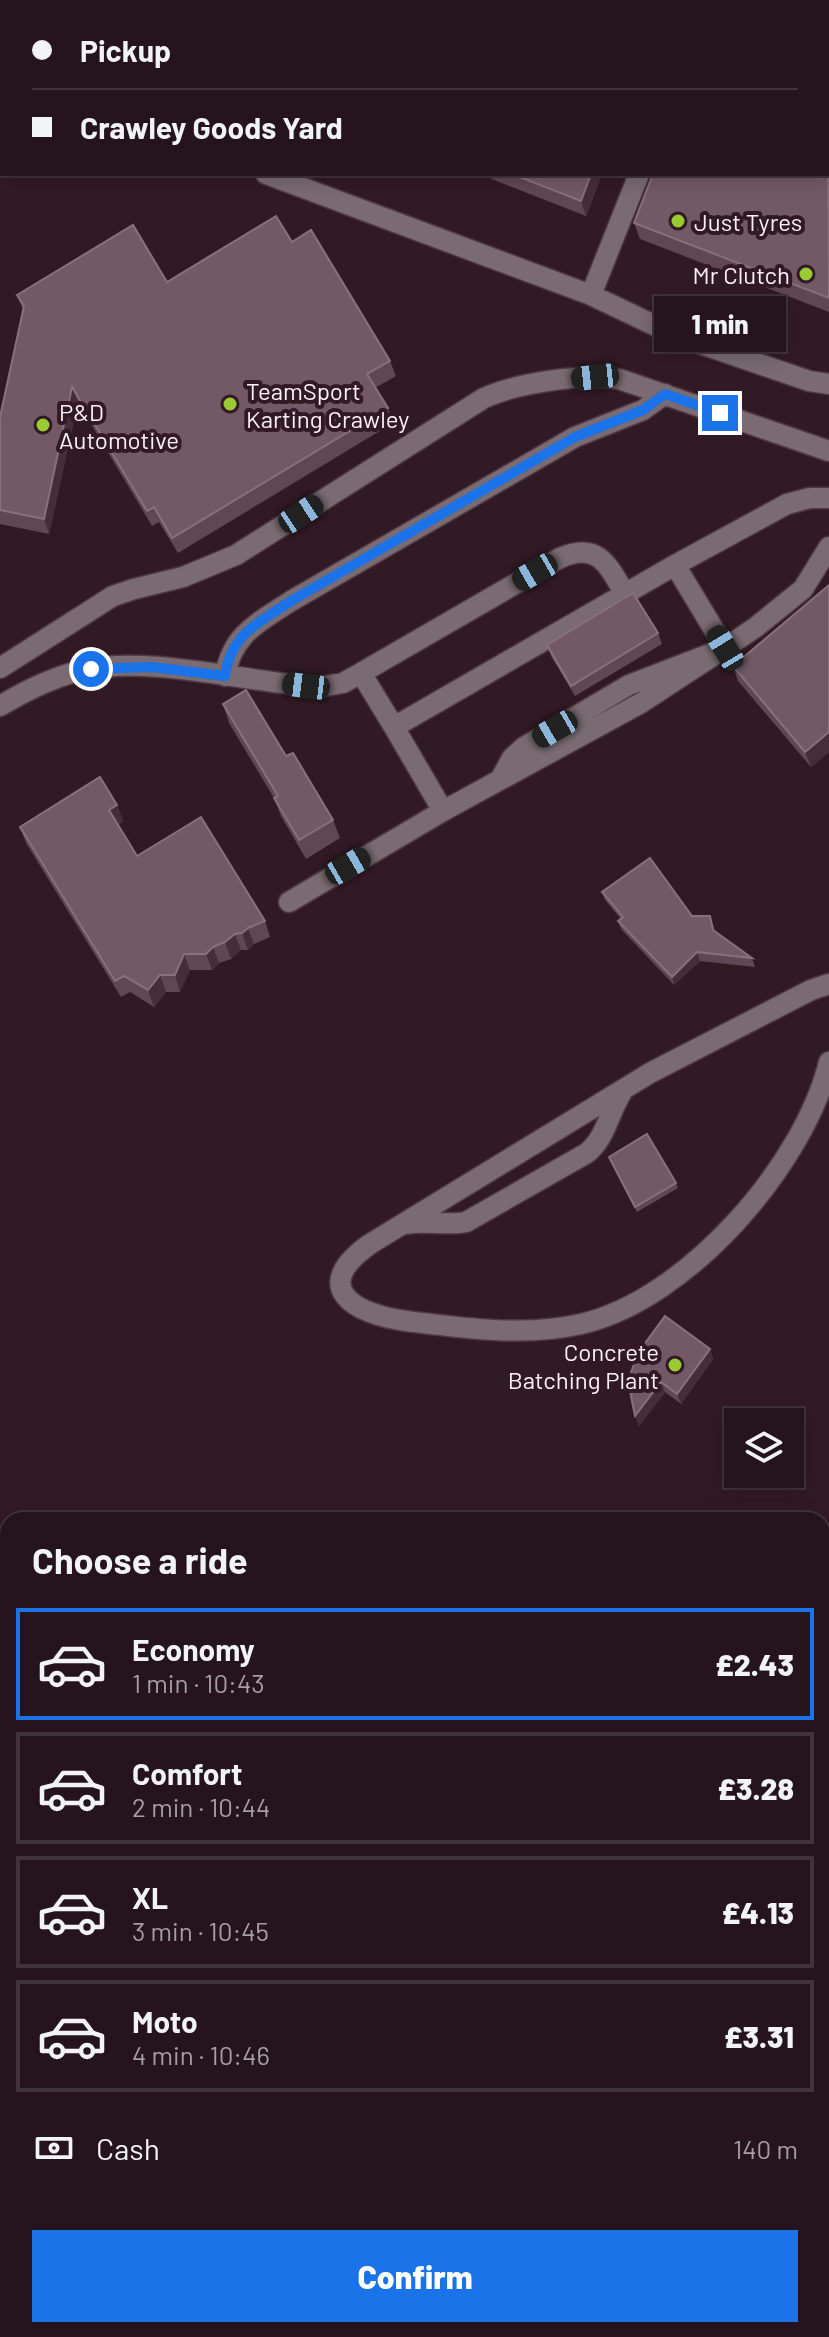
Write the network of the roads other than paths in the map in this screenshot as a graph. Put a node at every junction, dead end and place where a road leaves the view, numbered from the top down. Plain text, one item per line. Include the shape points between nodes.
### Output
1 (279, 176) edge
2 (638, 176) edge
3 (304, 180) edge
4 (591, 295) junction
5 (829, 384) edge
6 (665, 394) junction
7 (829, 451) edge
8 (829, 498) edge
9 (829, 547) edge
10 (675, 565) junction
11 (625, 594) junction
12 (725, 648) junction
13 (0, 668) edge
14 (361, 673) junction
15 (225, 676) junction
16 (0, 706) edge
17 (394, 727) junction
18 (443, 811) junction
19 (289, 902) dead end
20 (829, 984) edge
21 (829, 1062) edge
22 (624, 1089) junction
23 (398, 1226) junction

1 - 3 street
2 - 4 street
3 - 4 street
4 - 5 street via 675,335
6 - 7 street
6 - 13 street via 595,377 493,394 236,555 183,577 113,596
6 - 15 street via 643,410 575,437 291,601 239,639
8 - 10 street via 787,504
9 - 12 street via 803,589
10 - 11 street
10 - 12 street
11 - 14 street via 595,554 568,555
11 - 17 street
12 - 18 street via 641,703
14 - 15 street via 320,687
14 - 17 street
15 - 16 street via 152,667 91,669 50,681
17 - 18 street
18 - 19 street
20 - 22 street
21 - 23 street via 801,1133 744,1212 674,1279 602,1318 560,1328 514,1330 411,1321 362,1310 341,1290 345,1266
22 - 23 street
22 - 23 street via 600,1140 587,1153 466,1222

